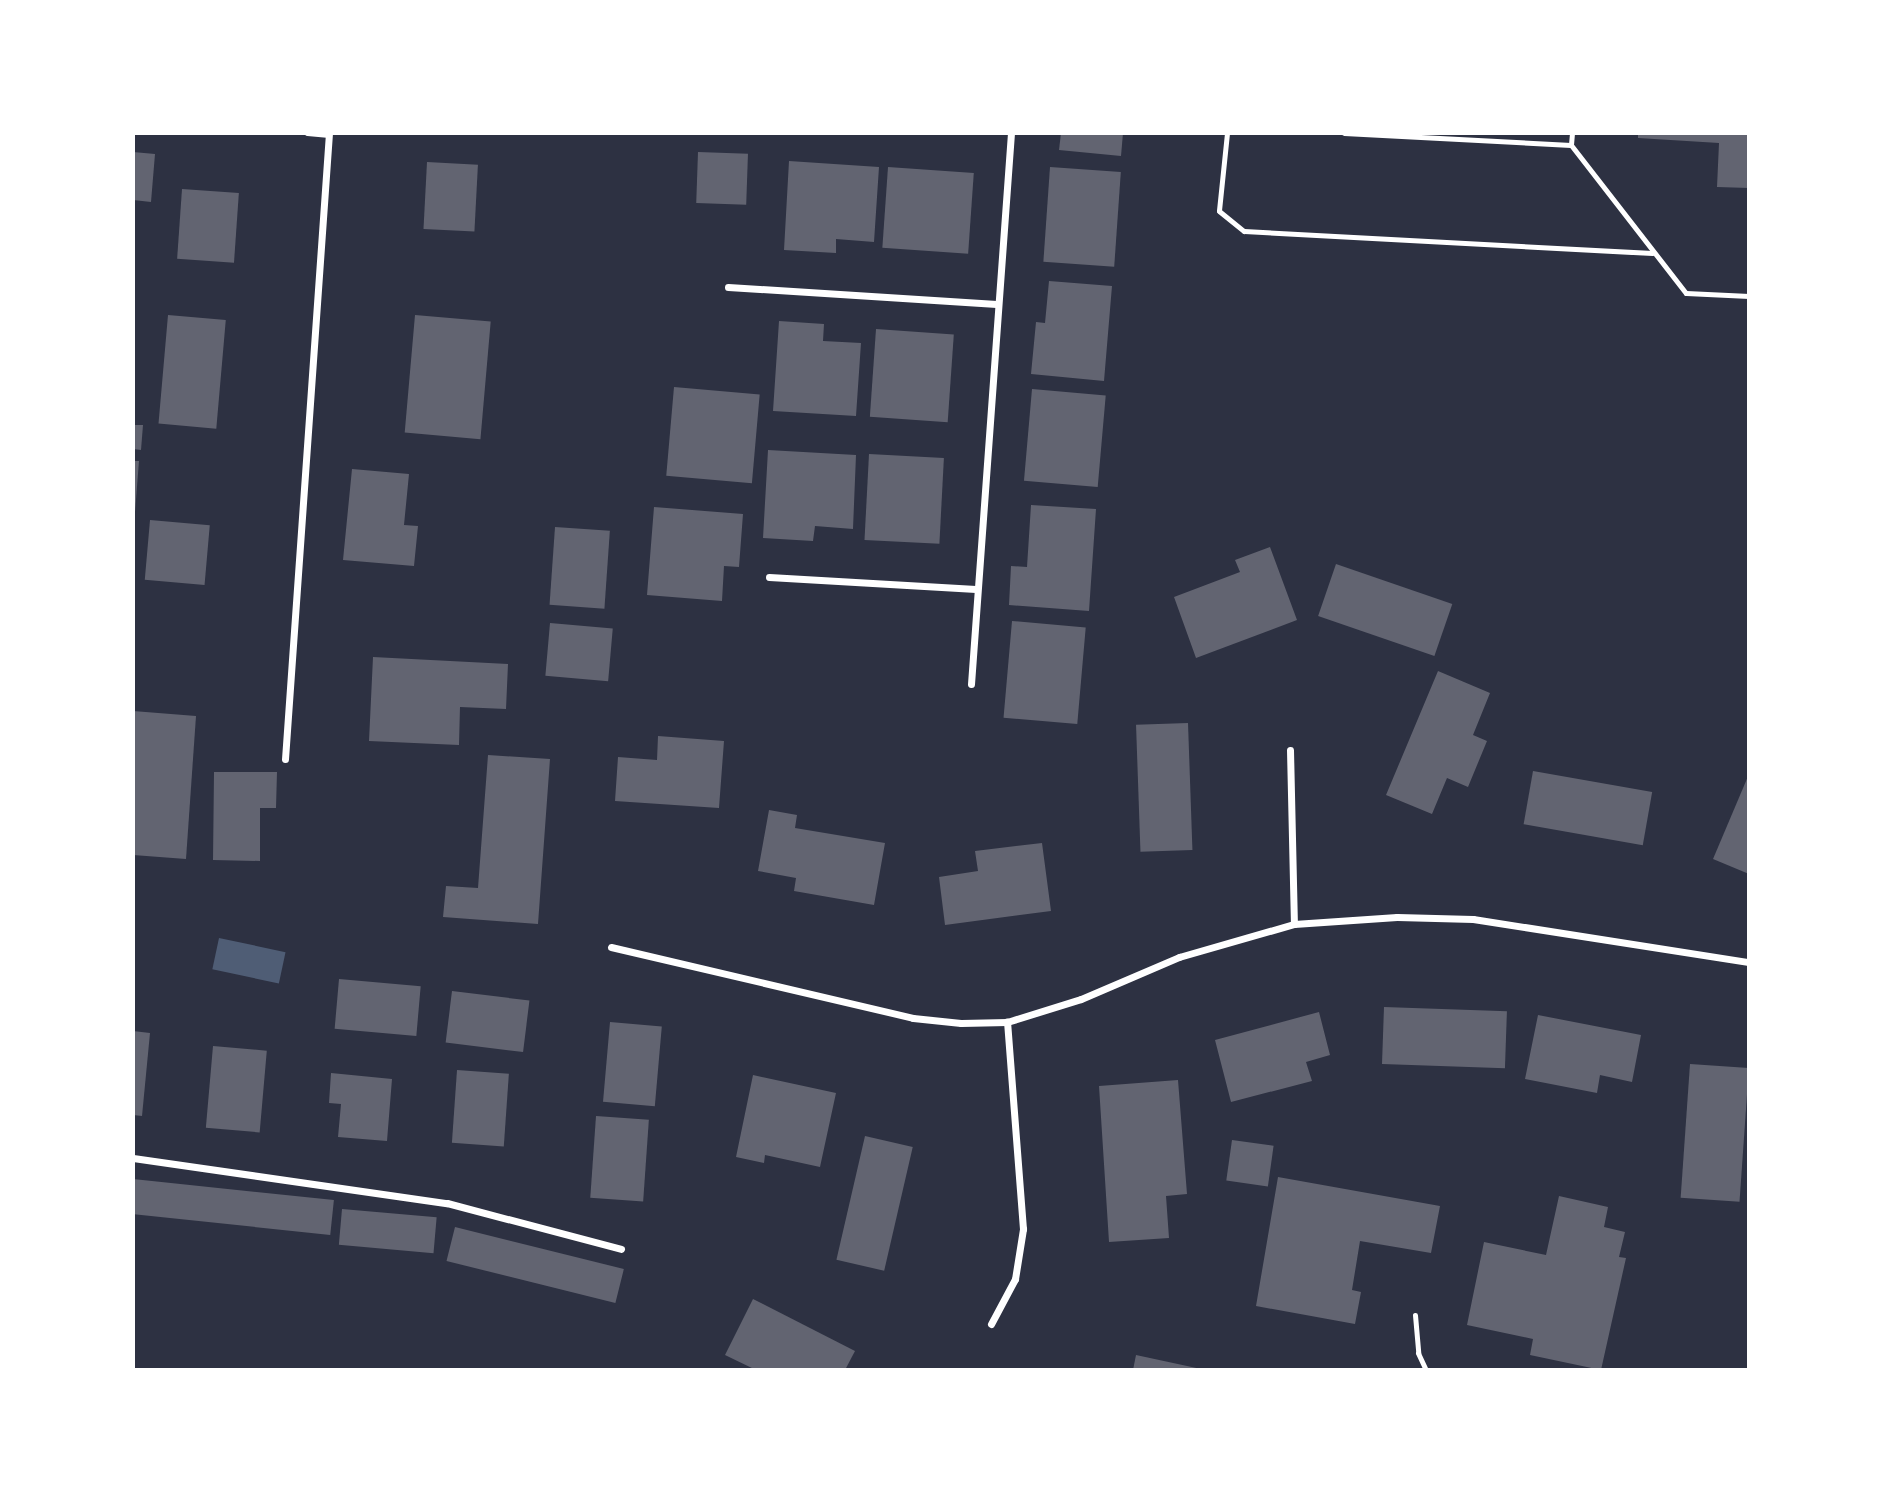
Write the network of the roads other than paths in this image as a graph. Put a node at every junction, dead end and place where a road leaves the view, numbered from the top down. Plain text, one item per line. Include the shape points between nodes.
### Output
1 (307, 133) edge
2 (1011, 133) edge
3 (1227, 133) edge
4 (1344, 133) edge
5 (1572, 133) edge
6 (329, 134) edge
7 (1571, 145) junction
8 (1651, 253) junction
9 (728, 287) dead end
10 (1749, 296) edge
11 (996, 304) junction
12 (769, 577) dead end
13 (976, 589) junction
14 (971, 684) dead end
15 (1290, 750) dead end
16 (285, 759) dead end
17 (1294, 924) junction
18 (611, 947) dead end
19 (1749, 962) edge
20 (1007, 1022) junction
21 (133, 1158) edge
22 (621, 1249) dead end
23 (1415, 1315) dead end
24 (992, 1324) dead end
25 (1426, 1370) edge

1 - 6 lane
2 - 11 street
3 - 8 lane via 1219,211 1244,231
4 - 7 lane
5 - 7 lane
6 - 16 street
7 - 8 lane
8 - 10 lane via 1686,293
9 - 11 street
11 - 13 street
12 - 13 street
13 - 14 street
15 - 17 street
17 - 19 street via 1397,916 1473,919
17 - 20 street via 1178,957 1081,999
18 - 20 street via 913,1018
20 - 24 street via 1023,1229 1015,1279
21 - 22 street via 447,1203
23 - 25 lane via 1418,1353

